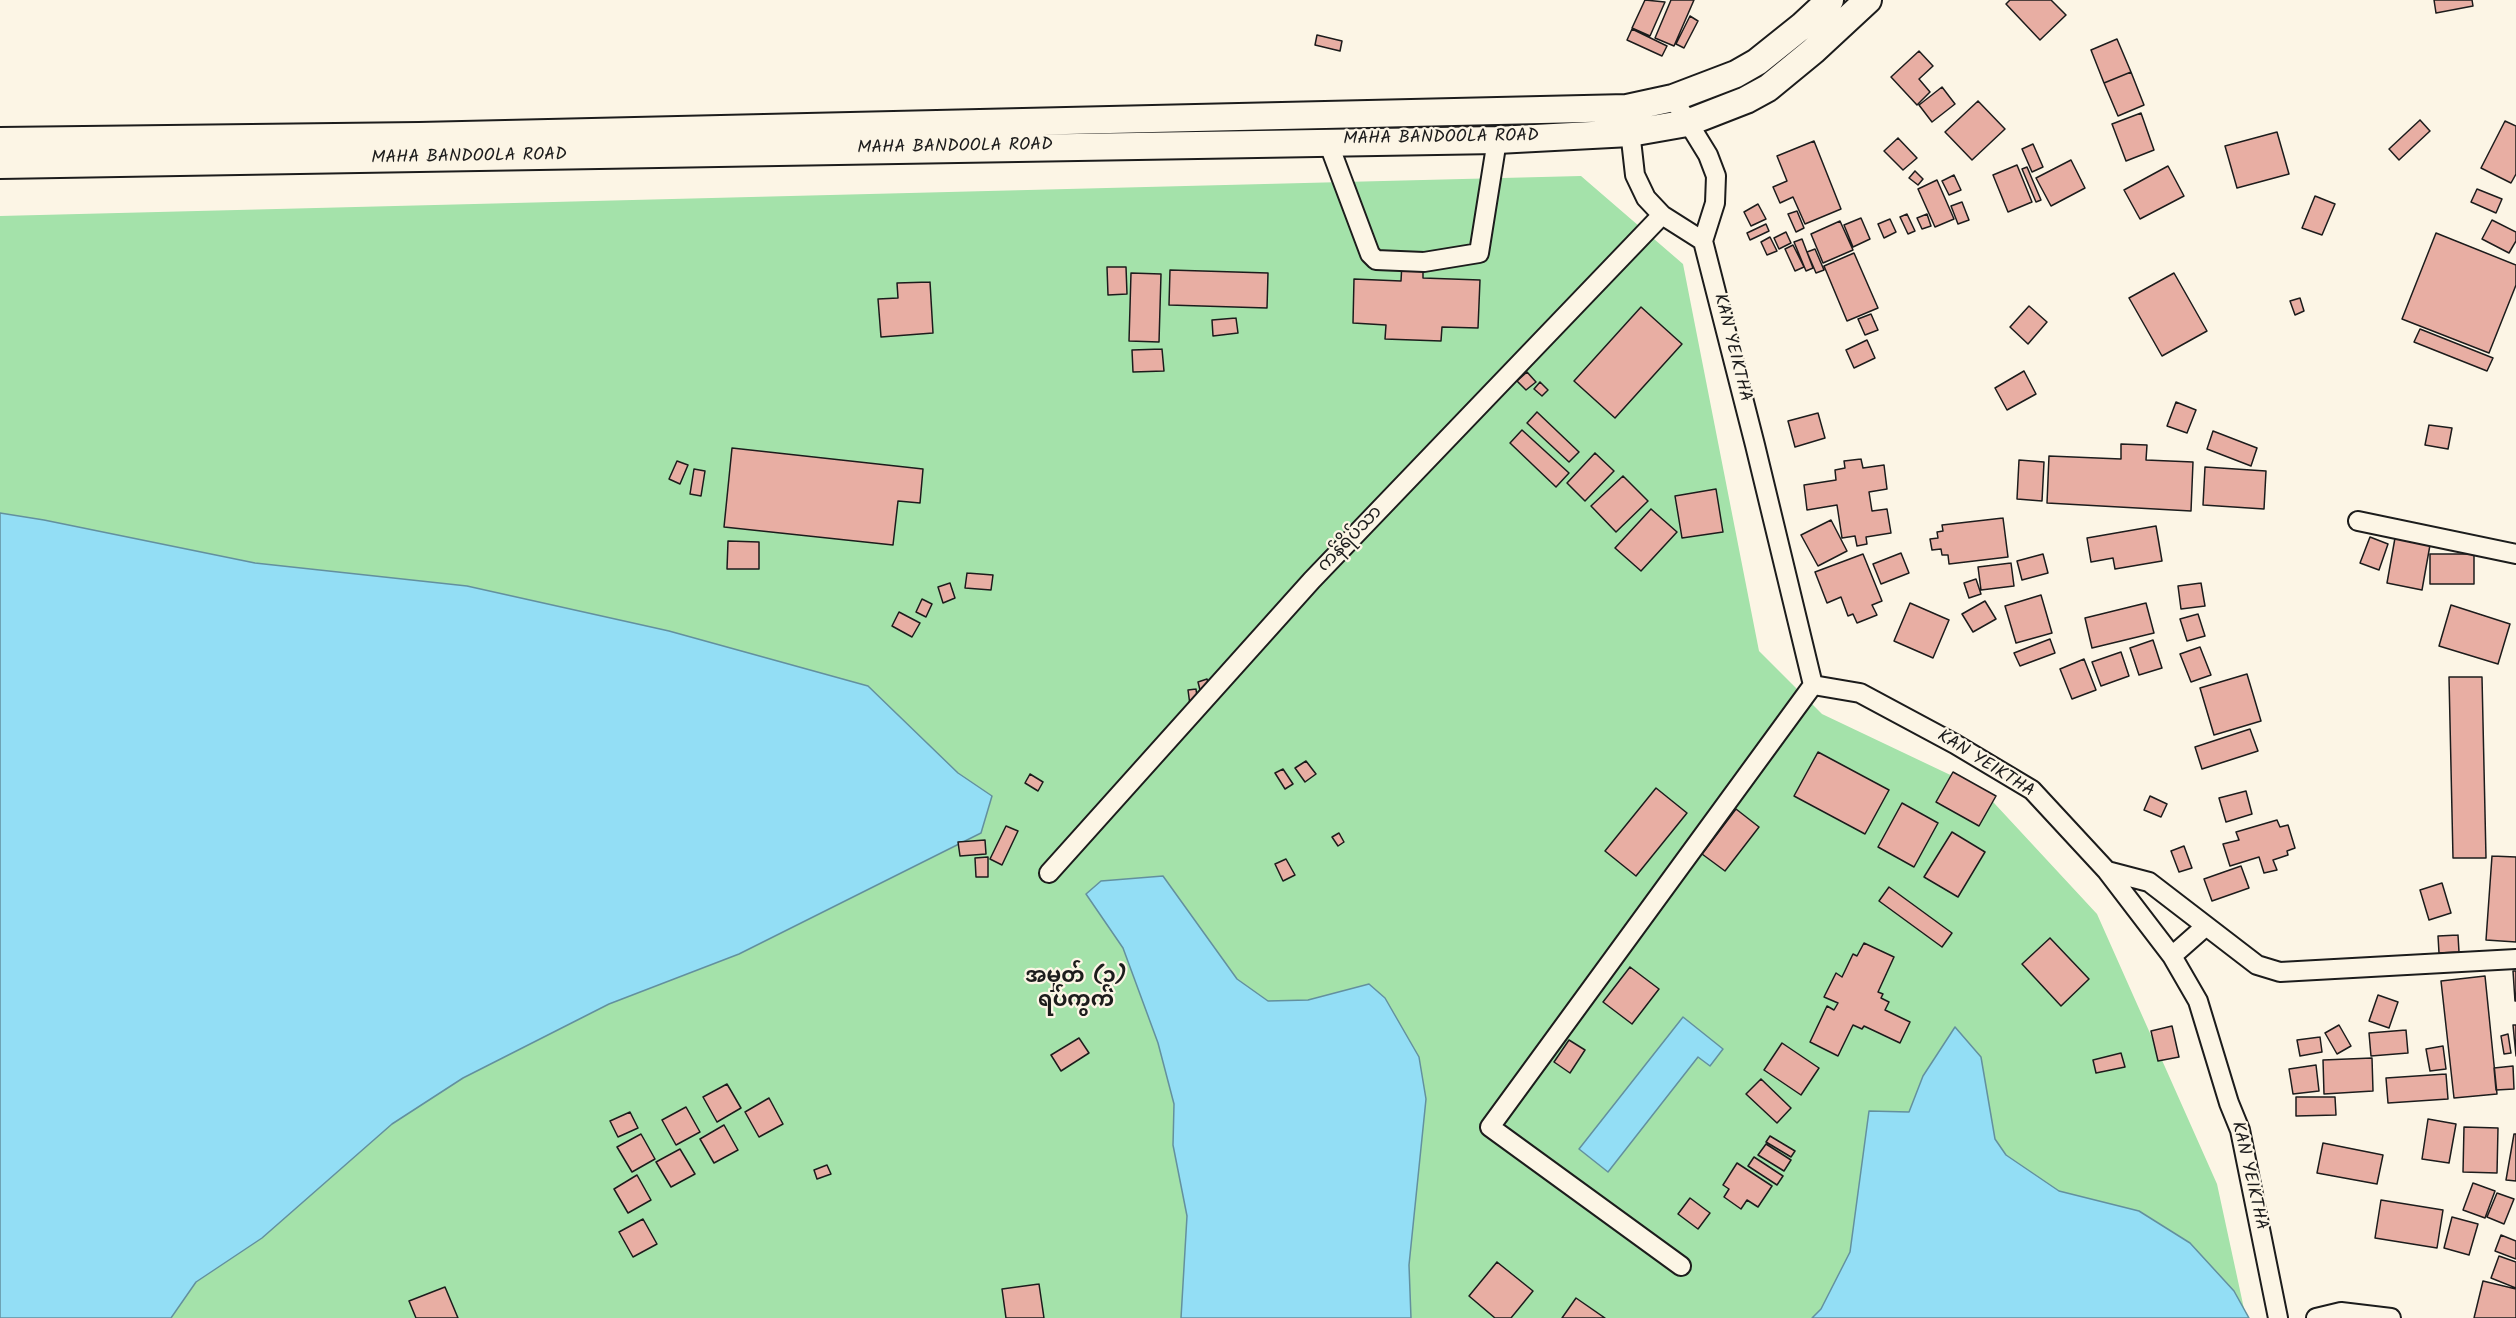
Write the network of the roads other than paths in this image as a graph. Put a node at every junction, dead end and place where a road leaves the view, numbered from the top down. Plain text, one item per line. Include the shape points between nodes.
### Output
1 (1830, 0) edge
2 (1868, 0) edge
3 (1674, 98) junction
4 (1627, 108) junction
5 (1688, 123) junction
6 (1630, 133) junction
7 (1497, 140) junction
8 (0, 141) edge
9 (1328, 142) junction
10 (0, 165) edge
11 (1662, 215) junction
12 (1703, 241) junction
13 (2358, 521) dead end
14 (2516, 554) edge
15 (1813, 685) junction
16 (2107, 871) junction
17 (1049, 873) dead end
18 (2206, 926) junction
19 (2172, 956) junction
20 (2516, 959) edge
21 (1681, 1266) dead end
22 (2278, 1318) edge
23 (2316, 1318) edge
24 (2391, 1318) edge

1 - 3 main road, MAHA BANDOOLA ROAD via 1757,62
2 - 5 main road, MAHA BANDOOLA ROAD via 1814,51 1768,87
3 - 4 main road, MAHA BANDOOLA ROAD
3 - 5 street
4 - 6 street
4 - 8 main road, MAHA BANDOOLA ROAD via 419,136
5 - 6 main road, MAHA BANDOOLA ROAD
5 - 12 street via 1716,176 1715,203
6 - 7 main road, MAHA BANDOOLA ROAD
6 - 11 street via 1635,175
7 - 9 main road, MAHA BANDOOLA ROAD
7 - 9 street via 1479,253 1424,262 1377,260 1370,254
9 - 10 main road, MAHA BANDOOLA ROAD
11 - 12 street
11 - 17 street, ကန်ရိပ်သာ via 1312,580
12 - 15 street, KAN YEIKTHA
13 - 14 street
15 - 16 street, KAN YEIKTHA via 1860,693 2032,790
15 - 21 street via 1490,1127
16 - 18 street via 2149,882
16 - 19 street, KAN YEIKTHA
18 - 19 street
18 - 20 street via 2258,965 2280,972
19 - 22 street, KAN YEIKTHA via 2198,1001 2240,1130
23 - 24 street via 2341,1312

